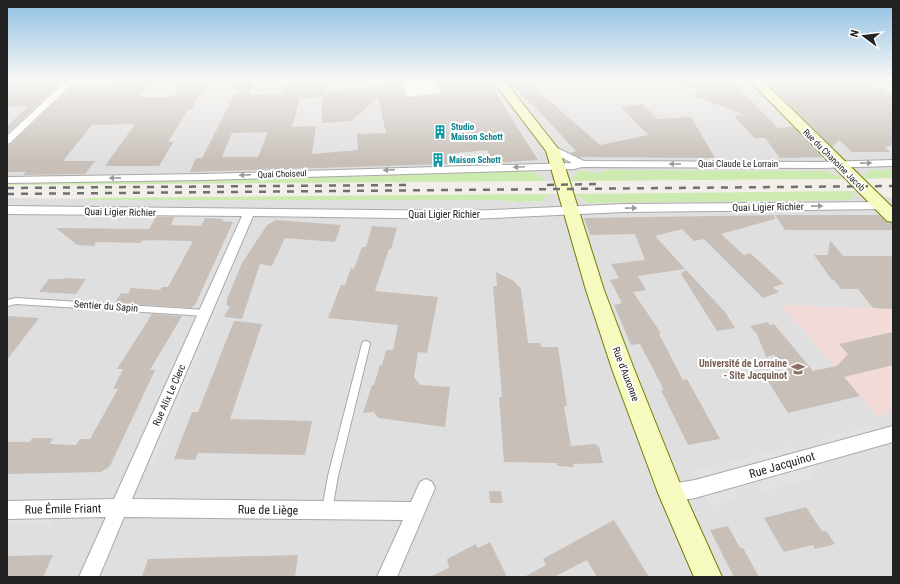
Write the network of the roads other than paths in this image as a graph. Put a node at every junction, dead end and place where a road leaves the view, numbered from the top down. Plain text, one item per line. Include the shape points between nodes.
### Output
1 (43, 107) edge
2 (519, 107) edge
3 (783, 107) edge
4 (7, 141) edge
5 (551, 148) junction
6 (893, 163) edge
7 (582, 164) junction
8 (840, 164) junction
9 (558, 166) junction
10 (7, 180) edge
11 (881, 206) junction
12 (7, 210) edge
13 (570, 211) junction
14 (249, 213) junction
15 (893, 218) edge
16 (7, 303) edge
17 (206, 313) junction
18 (366, 344) dead end
19 (893, 434) edge
20 (426, 488) dead end
21 (671, 493) junction
22 (119, 508) junction
23 (7, 510) edge
24 (327, 510) junction
25 (416, 511) junction
26 (89, 577) edge
27 (387, 577) edge
28 (708, 577) edge

1 - 4 street
2 - 5 main road, Rue d'Auxonne
3 - 8 main road, Rue du Chanoine Jacob
5 - 7 street, Quai Claude Le Lorrain
5 - 9 main road, Rue d'Auxonne
8 -> 6 street, Quai Claude Le Lorrain
8 -> 7 street, Quai Claude Le Lorrain
7 - 9 street, Quai Claude Le Lorrain
8 - 11 main road, Rue du Chanoine Jacob
9 -> 10 street, Quai Choiseul
9 - 13 main road, Rue d'Auxonne
13 -> 11 street, Quai Ligier Richier via 624,208
11 - 15 main road, Rue du Chanoine Jacob
12 - 14 street, Quai Ligier Richier
13 - 14 street, Quai Ligier Richier via 470,215
13 - 21 main road, Rue d'Auxonne via 600,305
14 - 17 street, Rue Alix Le Clerc
16 - 17 lane, Sentier du Sapin via 16,301
17 - 22 street, Rue Alix Le Clerc
18 - 24 lane
19 - 21 street, Rue Jacquinot via 695,489
20 - 25 street
21 - 28 main road, Rue d'Auxonne
22 - 23 street, Rue Émile Friant
22 - 24 street, Rue de Liège
22 - 26 street, Rue Alix Le Clerc
24 - 25 street, Rue de Liège
25 - 27 street

